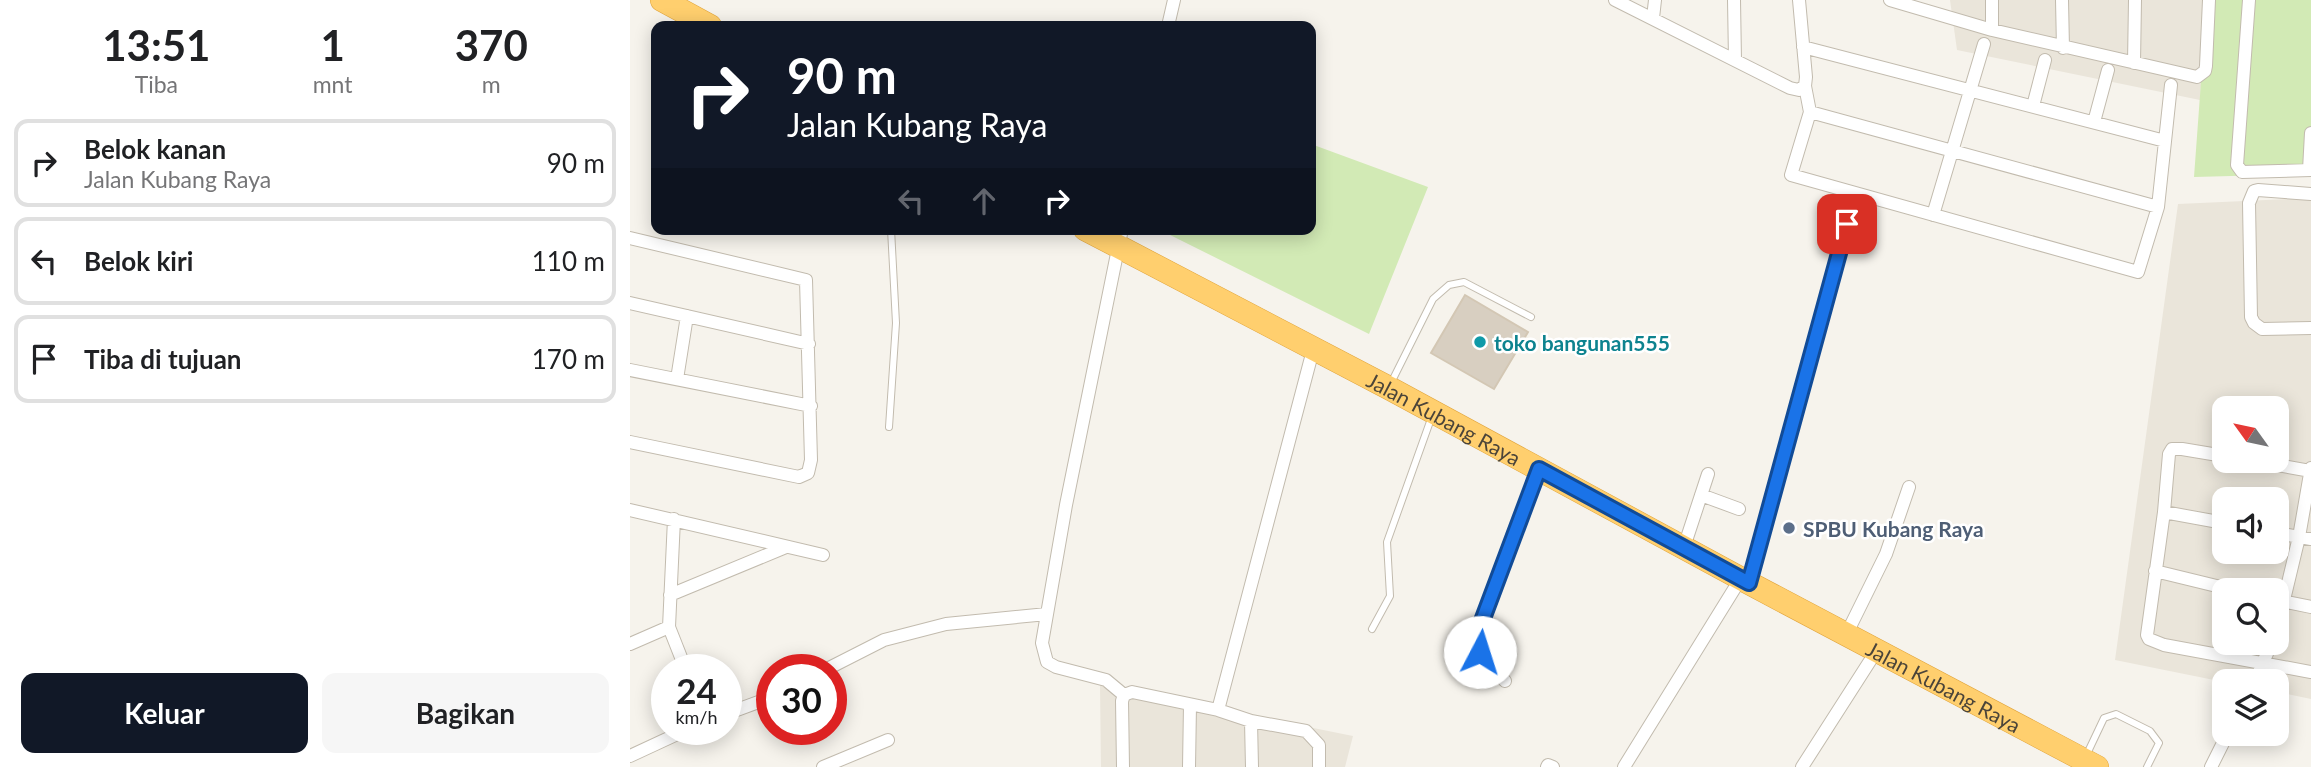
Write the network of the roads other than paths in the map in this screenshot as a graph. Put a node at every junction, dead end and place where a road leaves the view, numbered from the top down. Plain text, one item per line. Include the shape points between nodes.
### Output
1 (662, 0) edge
2 (1174, 0) edge
3 (1615, 0) edge
4 (1655, 0) edge
5 (1734, 0) edge
6 (1799, 0) edge
7 (1890, 0) edge
8 (1992, 0) edge
9 (2062, 0) edge
10 (2135, 0) edge
11 (2209, 0) edge
12 (2249, 0) edge
13 (1653, 18) junction
14 (701, 21) edge
15 (1169, 21) edge
16 (1992, 30) junction
17 (1984, 44) dead end
18 (1803, 47) junction
19 (2063, 48) junction
20 (1735, 60) junction
21 (2045, 60) dead end
22 (2134, 63) junction
23 (2108, 70) dead end
24 (2171, 85) dead end
25 (1805, 86) junction
26 (1970, 90) junction
27 (2033, 106) junction
28 (1810, 112) junction
29 (2094, 122) junction
30 (2311, 133) edge
31 (2165, 141) junction
32 (1951, 152) junction
33 (2310, 170) edge
34 (2311, 194) edge
35 (2158, 206) junction
36 (1933, 215) junction
37 (1847, 224) dead end
38 (891, 235) edge
39 (1120, 237) edge
40 (630, 238) edge
41 (630, 303) edge
42 (687, 316) junction
43 (1531, 317) dead end
44 (2311, 328) edge
45 (809, 344) junction
46 (1313, 350) junction
47 (630, 370) edge
48 (677, 379) junction
49 (1389, 388) junction
50 (811, 406) junction
51 (1433, 412) junction
52 (889, 427) dead end
53 (630, 442) edge
54 (2212, 454) edge
55 (2289, 466) edge
56 (1539, 469) junction
57 (2311, 470) edge
58 (1708, 474) dead end
59 (1909, 487) dead end
60 (1701, 495) junction
61 (1739, 509) dead end
62 (630, 510) edge
63 (2164, 512) junction
64 (674, 519) junction
65 (2212, 521) edge
66 (2305, 538) edge
67 (787, 547) junction
68 (1684, 547) junction
69 (823, 555) dead end
70 (2155, 571) junction
71 (2289, 580) edge
72 (1745, 581) junction
73 (2212, 585) edge
74 (670, 595) junction
75 (2289, 603) edge
76 (2311, 607) edge
77 (1047, 614) junction
78 (669, 626) junction
79 (1372, 629) dead end
80 (1846, 635) junction
81 (630, 644) edge
82 (1877, 650) junction
83 (680, 654) edge
84 (2267, 655) edge
85 (847, 659) edge
86 (2264, 663) junction
87 (2261, 669) edge
88 (2311, 672) edge
89 (1505, 681) dead end
90 (1125, 695) junction
91 (1190, 705) junction
92 (1218, 710) junction
93 (1251, 721) junction
94 (888, 740) dead end
95 (654, 745) edge
96 (2222, 746) edge
97 (630, 756) edge
98 (2091, 763) edge
99 (823, 767) edge
100 (1123, 767) edge
101 (1189, 767) edge
102 (1252, 767) edge
103 (1319, 767) edge
104 (1547, 767) edge
105 (1553, 767) edge
106 (1624, 767) edge
107 (1802, 767) edge
108 (2147, 767) edge
109 (2211, 767) edge

1 - 14 highway
2 - 15 street
3 - 13 street
4 - 13 street
5 - 20 street
6 - 18 street
7 - 16 street
8 - 16 street
9 - 19 street
10 - 22 street
11 - 22 street via 2206,66 2200,76
12 - 33 street via 2237,165 2242,172
13 - 20 street
16 - 19 street
17 - 26 street
18 - 25 street
18 - 26 street
19 - 22 street
20 - 25 street via 1790,88
21 - 27 street
23 - 29 street
24 - 31 street
25 - 28 street
26 - 27 street
26 - 32 street
27 - 29 street
28 - 32 street
28 - 36 street via 1791,175
29 - 31 street
30 - 33 street
31 - 35 street
32 - 35 street
32 - 36 street
34 - 44 street via 2258,190 2249,203 2253,323 2262,329
35 - 36 street via 2138,272
37 - 72 street
38 - 52 lane via 896,323
39 - 46 highway, Jalan Kubang Raya
39 - 77 street
40 - 45 street via 806,280
41 - 42 street
42 - 45 street
42 - 48 street
43 - 49 lane via 1464,282 1449,285 1433,299
45 - 50 street
46 - 49 highway, Jalan Kubang Raya
46 - 92 street
47 - 48 street
48 - 50 street
49 - 51 highway, Jalan Kubang Raya
50 - 53 street via 811,460 808,474 799,477
51 - 56 highway, Jalan Kubang Raya
51 - 79 lane via 1387,542 1390,596
54 - 63 street via 2172,449 2167,460
55 - 57 street
56 - 68 highway, Jalan Kubang Raya
56 - 89 street via 1479,629 1480,652
57 - 66 street
58 - 60 street
59 - 80 street via 1886,554
60 - 61 street
60 - 68 street
62 - 64 street
63 - 65 street
63 - 70 street
64 - 67 street
64 - 74 street
66 - 71 street
67 - 69 street
67 - 74 street
68 - 72 highway, Jalan Kubang Raya
70 - 73 street
70 - 86 street via 2149,639
72 - 80 highway, Jalan Kubang Raya
72 - 106 street
74 - 78 street
75 - 76 street
77 - 85 street via 946,624 884,640
77 - 90 street via 1042,643 1047,662 1106,680
78 - 81 street
78 - 83 street
80 - 82 highway, Jalan Kubang Raya
82 - 98 highway, Jalan Kubang Raya
82 - 107 street
84 - 86 street
86 - 87 street
86 - 88 street
90 - 91 street via 1132,692
90 - 100 street
91 - 92 street
91 - 101 street
92 - 93 street
93 - 102 street
93 - 103 street via 1306,731 1319,745
94 - 99 street
95 - 97 street
96 - 109 street
98 - 108 lane via 2104,718 2116,714 2150,731 2158,743
104 - 105 street

